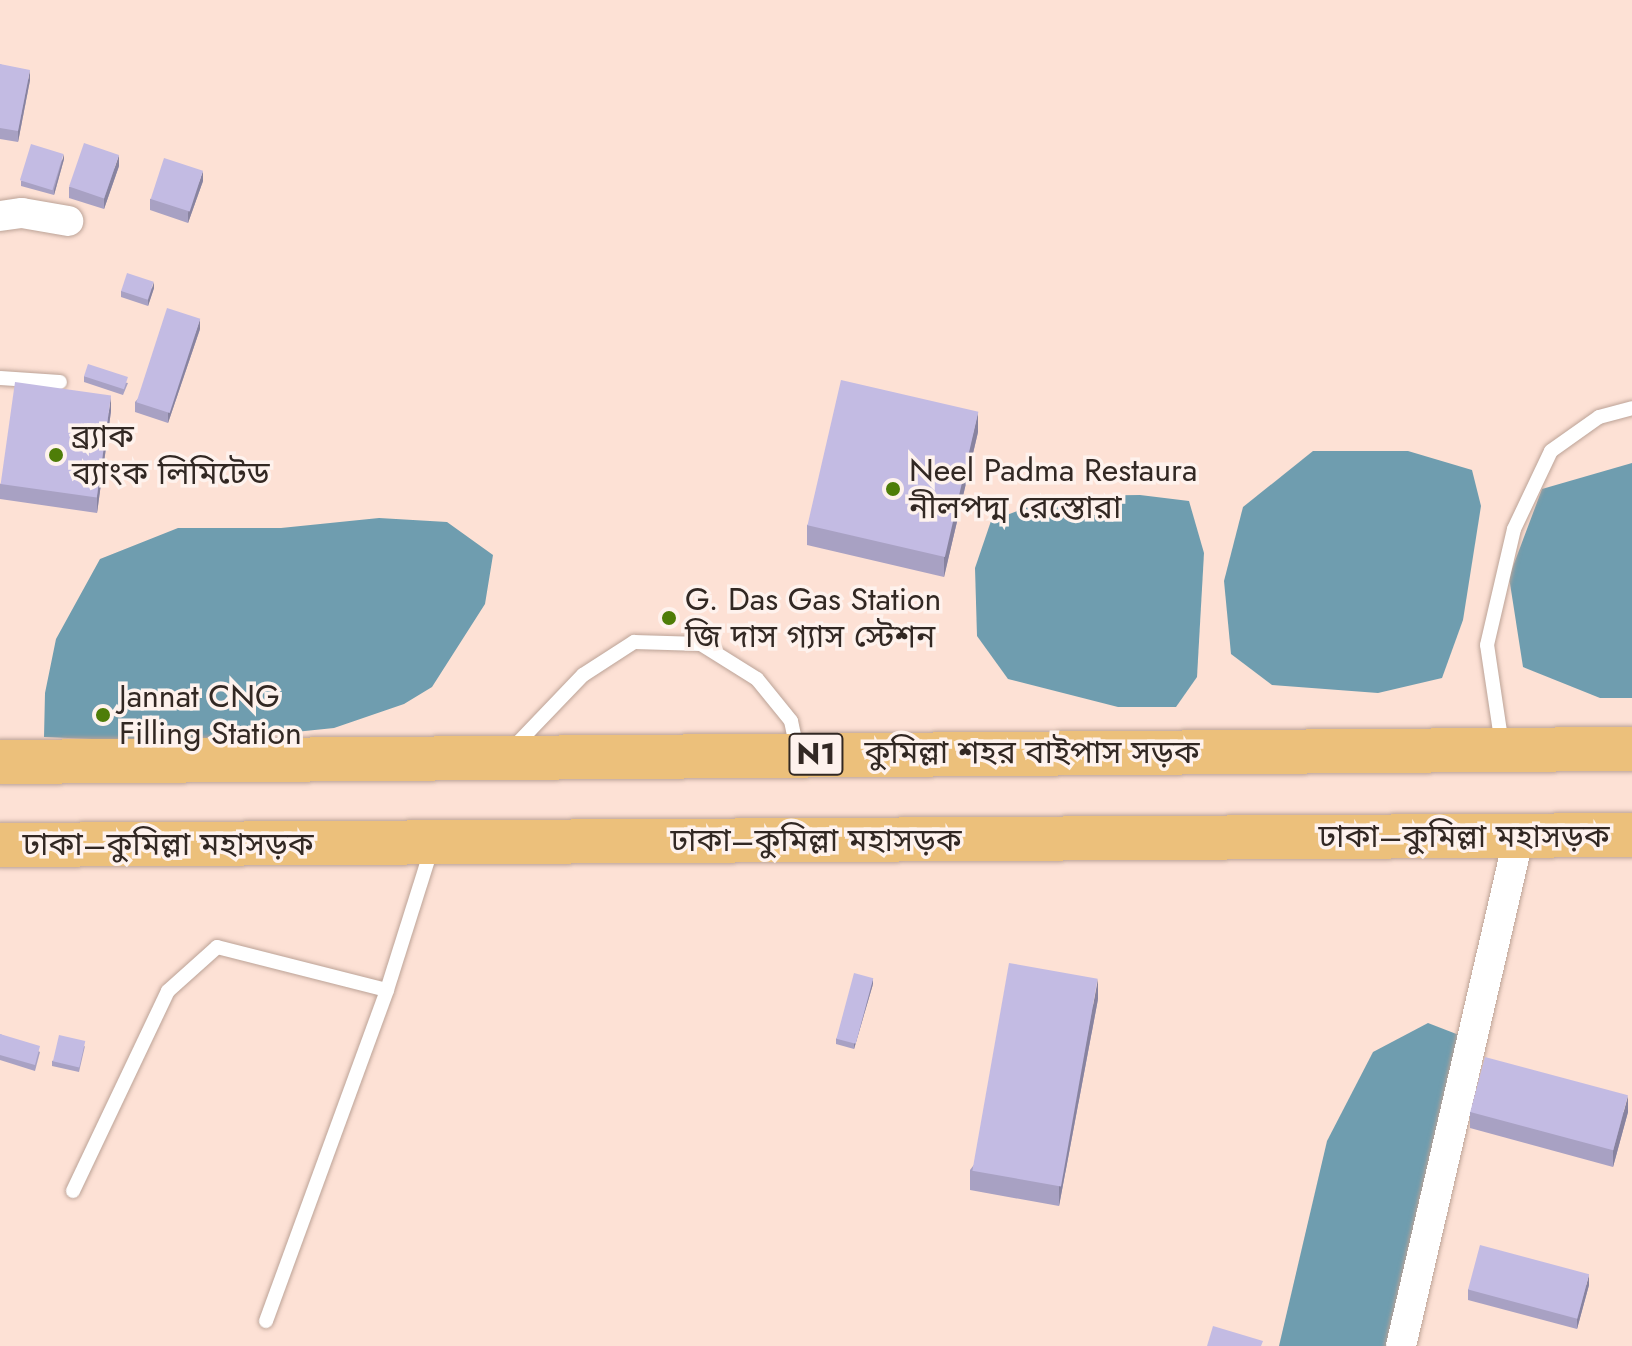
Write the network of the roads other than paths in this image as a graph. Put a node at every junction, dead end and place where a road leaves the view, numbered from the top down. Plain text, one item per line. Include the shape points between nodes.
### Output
1 (0, 216) edge
2 (68, 221) dead end
3 (0, 378) edge
4 (60, 382) dead end
5 (1632, 408) edge
6 (1502, 749) junction
7 (1632, 749) edge
8 (798, 754) junction
9 (504, 757) junction
10 (0, 762) edge
11 (1632, 835) edge
12 (1519, 836) junction
13 (433, 843) junction
14 (0, 845) edge
15 (387, 990) junction
16 (73, 1191) dead end
17 (266, 1321) dead end
18 (1401, 1346) edge

1 - 2 street via 22,213
3 - 4 lane
5 - 6 lane via 1599,417 1551,451 1514,529 1487,645
6 - 7 highway, কুমিল্লা শহর বাইপাস সড়ক / N1
6 - 8 highway, কুমিল্লা শহর বাইপাস সড়ক / N1
8 - 9 highway, কুমিল্লা শহর বাইপাস সড়ক / N1
8 - 9 lane via 791,721 757,679 701,644 634,642 583,675
9 - 10 highway, কুমিল্লা শহর বাইপাস সড়ক / N1
11 - 12 highway, ঢাকা–কুমিল্লা মহাসড়ক
12 - 13 highway, ঢাকা–কুমিল্লা মহাসড়ক
12 - 18 street
13 - 14 highway, ঢাকা–কুমিল্লা মহাসড়ক
13 - 15 lane
15 - 16 lane via 217,947 168,991
15 - 17 lane

